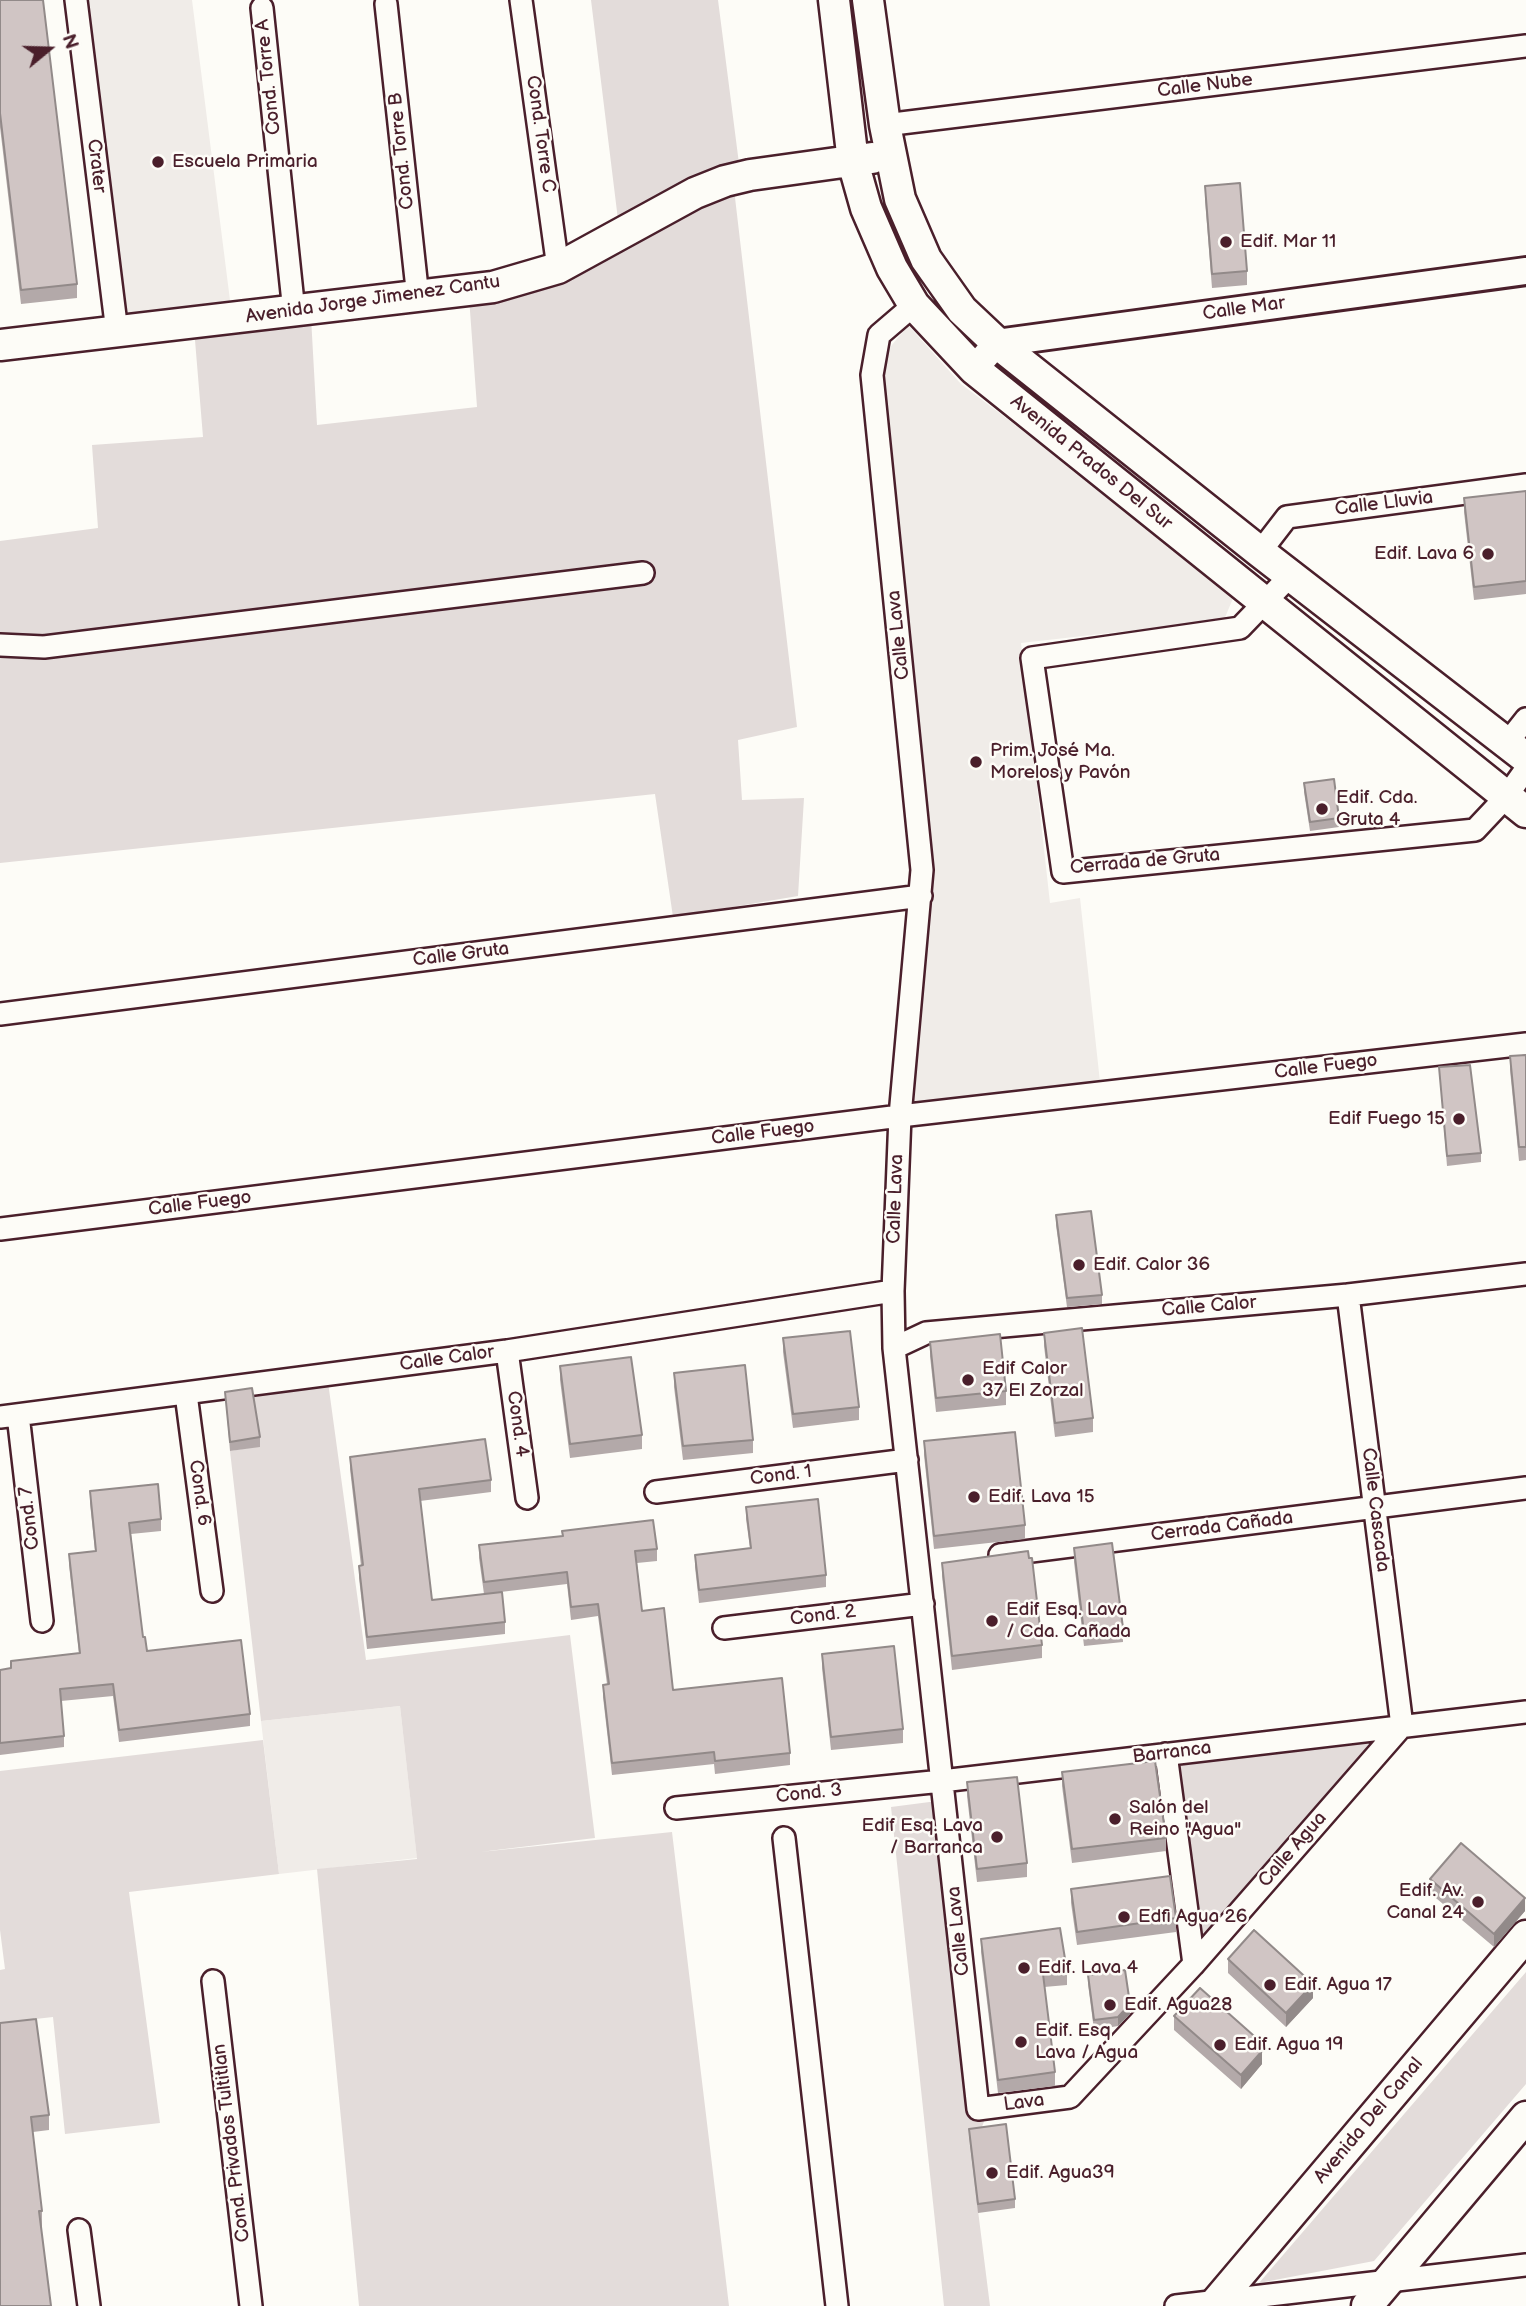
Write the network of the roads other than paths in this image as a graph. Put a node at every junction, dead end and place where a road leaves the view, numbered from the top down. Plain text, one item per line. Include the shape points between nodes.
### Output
1 (76, 0) edge
2 (522, 0) edge
3 (834, 0) edge
4 (868, 0) edge
5 (386, 4) dead end
6 (262, 8) dead end
7 (1526, 46) edge
8 (885, 125) junction
9 (889, 155) junction
10 (853, 162) junction
11 (558, 268) junction
12 (1526, 271) edge
13 (418, 298) junction
14 (914, 305) junction
15 (294, 312) junction
16 (117, 332) junction
17 (997, 343) junction
18 (0, 345) edge
19 (974, 369) junction
20 (1526, 485) edge
21 (1260, 552) junction
22 (643, 573) dead end
23 (1290, 576) junction
24 (1266, 603) junction
25 (0, 645) edge
26 (1526, 719) edge
27 (1516, 750) edge
28 (1526, 769) edge
29 (1516, 805) edge
30 (921, 896) junction
31 (0, 1014) edge
32 (1526, 1045) edge
33 (900, 1116) junction
34 (0, 1229) edge
35 (1526, 1274) edge
36 (892, 1291) junction
37 (1348, 1295) junction
38 (894, 1348) junction
39 (507, 1351) junction
40 (186, 1394) junction
41 (9, 1416) edge
42 (906, 1460) junction
43 (1526, 1488) edge
44 (656, 1492) dead end
45 (527, 1498) dead end
46 (1374, 1507) junction
47 (974, 1559) edge
48 (212, 1591) dead end
49 (923, 1604) junction
50 (42, 1621) dead end
51 (724, 1628) dead end
52 (1526, 1712) edge
53 (1402, 1726) junction
54 (1166, 1754) junction
55 (942, 1781) junction
56 (676, 1808) dead end
57 (783, 1838) dead end
58 (1526, 1936) edge
59 (1194, 1964) junction
60 (213, 1981) dead end
61 (1070, 2097) joint
62 (978, 2109) joint
63 (1526, 2117) edge
64 (79, 2230) dead end
65 (1526, 2265) edge
66 (1389, 2281) junction
67 (1215, 2303) edge
68 (89, 2306) edge
69 (251, 2306) edge
70 (837, 2306) edge
71 (1176, 2306) edge
72 (1367, 2306) edge

1 - 16 street, Crater
2 - 11 street, Cond. Torre C
3 - 10 main road, Avenida Prados Del Sur
4 - 8 main road, Avenida Prados Del Sur
5 - 13 street, Cond. Torre B
6 - 15 street, Cond. Torre A
7 - 8 street, Calle Nube
8 - 9 main road, Avenida Prados Del Sur
9 - 10 main road, Avenida Jorge Jimenez Cantu
9 - 17 main road, Avenida Prados Del Sur via 900,199 926,259 962,310
10 - 11 main road, Avenida Jorge Jimenez Cantu via 725,181
10 - 14 main road, Avenida Prados Del Sur via 866,208
11 - 13 main road, Avenida Jorge Jimenez Cantu via 493,287
12 - 17 street, Calle Mar
13 - 15 main road, Avenida Jorge Jimenez Cantu
14 - 19 main road, Avenida Prados Del Sur
14 - 30 street, Calle Lava via 879,335 872,375
15 - 16 main road, Avenida Jorge Jimenez Cantu
16 - 18 main road, Avenida Jorge Jimenez Cantu
17 - 19 street
17 - 21 main road, Avenida Prados Del Sur
19 - 24 main road, Avenida Prados Del Sur
20 - 21 street, Calle Lluvia via 1287,517
21 - 23 main road, Avenida Prados Del Sur
22 - 25 street via 44,647
23 - 24 street, Cerrada de Gruta
23 - 27 main road, Avenida Prados Del Sur
24 - 29 main road, Avenida Prados Del Sur
24 - 29 street, Cerrada de Gruta via 1241,628 1032,658 1063,872 1475,830
26 - 27 street
28 - 29 street, Cerrada de Gruta
30 - 31 street, Calle Gruta
30 - 33 street, Calle Lava
32 - 33 street, Calle Fuego
33 - 34 street, Calle Fuego
33 - 36 street, Calle Lava
35 - 37 street, Calle Calor
36 - 38 street, Calle Lava
36 - 39 street, Calle Calor
37 - 38 street, Calle Calor via 926,1333
37 - 46 street, Calle Cascada
38 - 42 street, Calle Lava
39 - 40 street, Calle Calor
39 - 45 street, Cond. 4
40 - 41 street, Calle Calor
40 - 48 street, Cond. 6
41 - 50 street, Cond. 7
42 - 44 street, Cond. 1
42 - 49 street, Calle Lava via 925,1565
43 - 46 street, Cerrada Cañada
46 - 47 street, Cerrada Cañada
46 - 53 street, Calle Cascada
49 - 51 street, Cond. 2
49 - 55 street, Calle Lava
52 - 53 street, Barranca
53 - 54 street, Barranca
53 - 59 street, Calle Agua
54 - 55 street, Barranca
54 - 59 street
55 - 56 street, Cond. 3
55 - 62 street, Calle Lava
57 - 70 street
58 - 67 main road, Avenida Del Canal
59 - 61 street, Calle Agua
60 - 69 street, Cond. Privados Tultitlan
61 - 62 street, Lava
63 - 66 main road
64 - 68 street
65 - 66 street
66 - 67 street
66 - 72 main road
67 - 71 street

